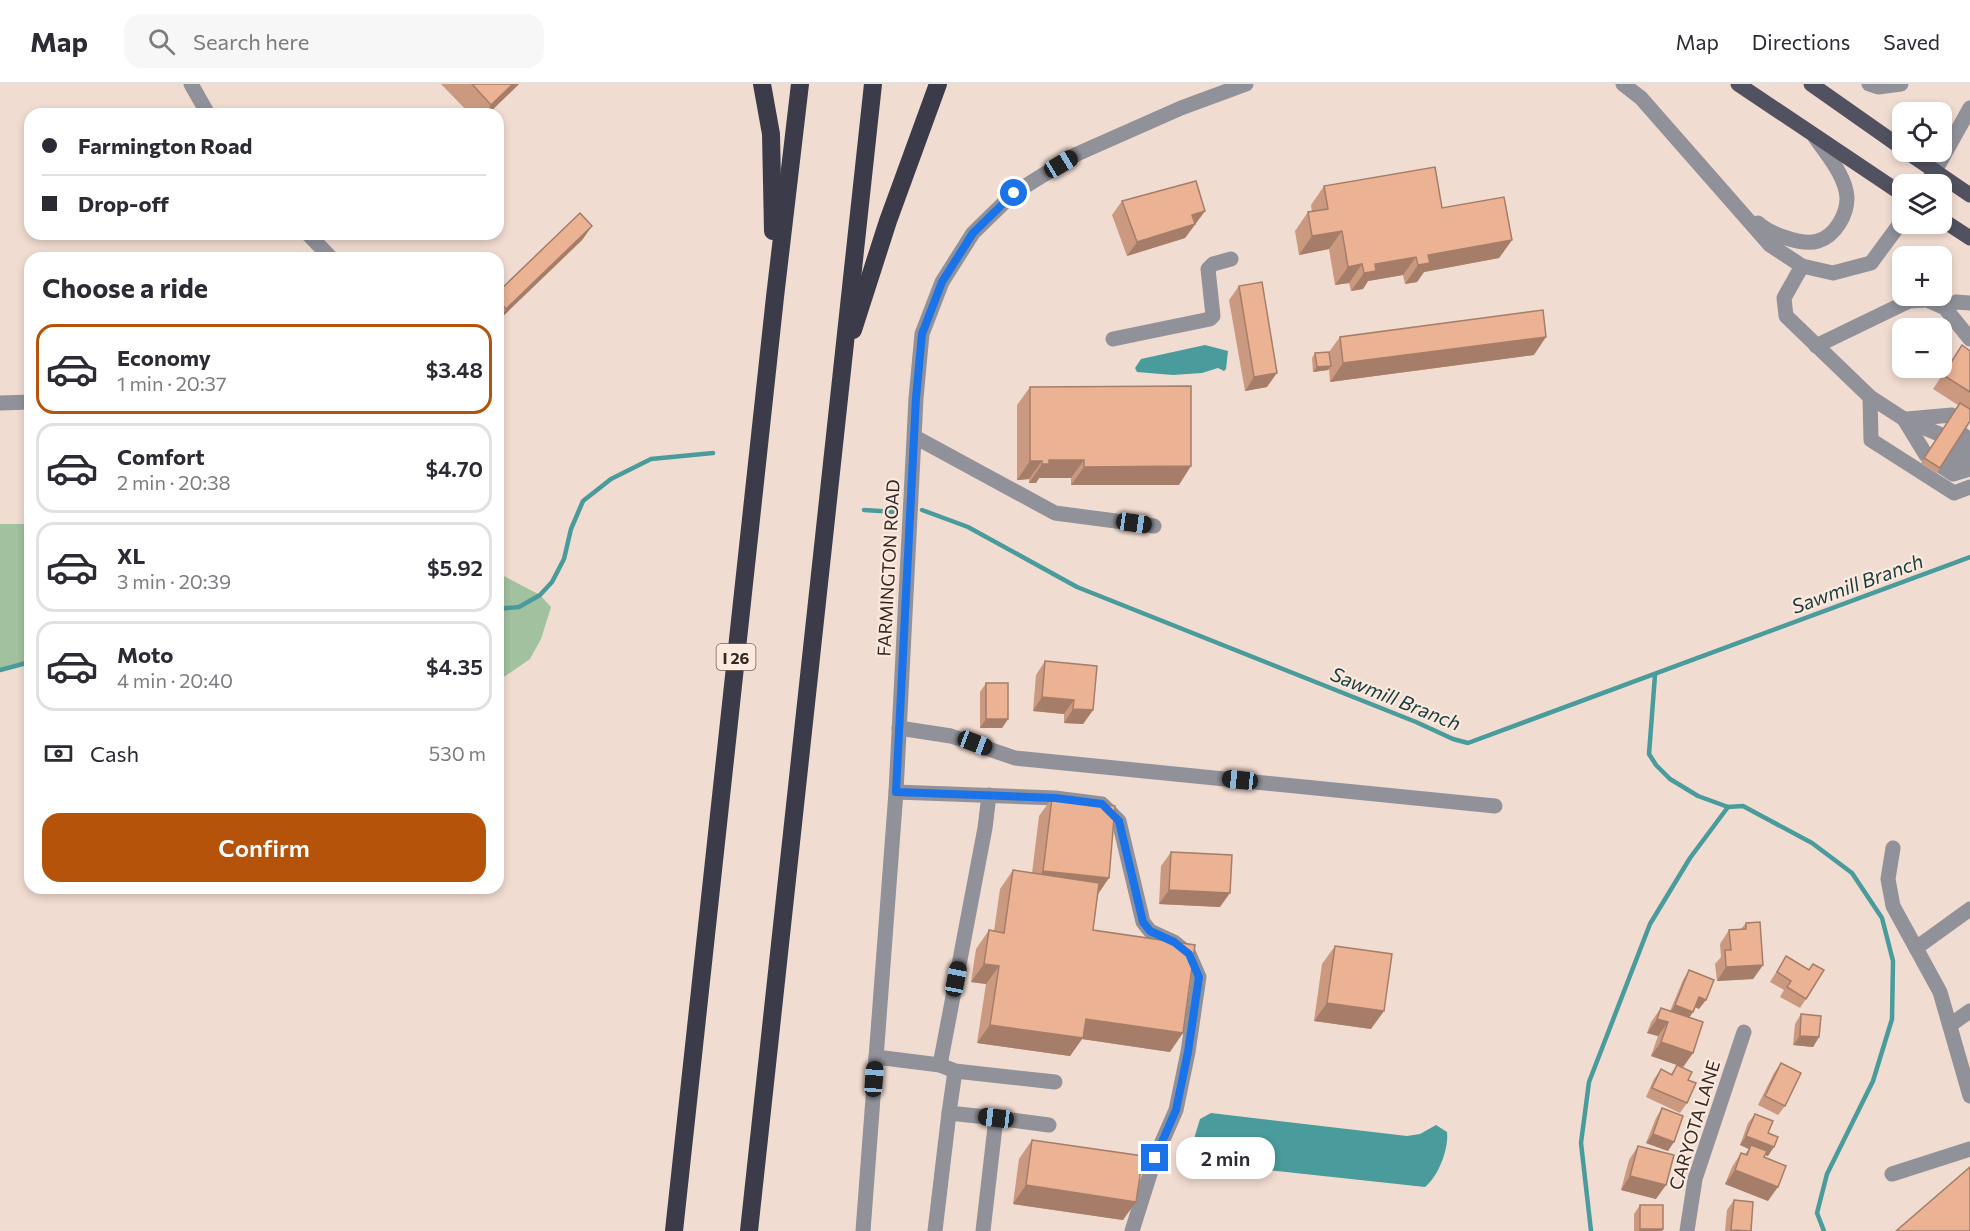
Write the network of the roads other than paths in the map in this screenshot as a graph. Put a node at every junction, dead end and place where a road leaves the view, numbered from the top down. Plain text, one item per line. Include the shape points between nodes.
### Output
1 (190, 84) edge
2 (762, 84) edge
3 (800, 84) edge
4 (873, 84) edge
5 (938, 84) edge
6 (1246, 84) edge
7 (1623, 84) edge
8 (1738, 84) edge
9 (1811, 84) edge
10 (1869, 84) edge
11 (1901, 84) edge
12 (204, 108) edge
13 (1970, 108) edge
14 (1815, 137) junction
15 (1892, 141) edge
16 (1922, 162) edge
17 (1698, 164) junction
18 (1935, 171) junction
19 (1933, 174) edge
20 (1892, 187) edge
21 (1970, 195) edge
22 (1952, 226) edge
23 (1892, 234) edge
24 (1970, 238) edge
25 (314, 240) edge
26 (325, 252) edge
27 (1232, 258) dead end
28 (1803, 266) junction
29 (775, 297) junction
30 (1970, 303) edge
31 (1945, 308) junction
32 (1113, 339) dead end
33 (1970, 339) edge
34 (1816, 346) junction
35 (841, 368) junction
36 (1870, 398) junction
37 (24, 402) edge
38 (0, 403) edge
39 (1904, 419) junction
40 (1939, 435) junction
41 (915, 437) junction
42 (1959, 442) edge
43 (1970, 454) edge
44 (1970, 463) edge
45 (1970, 469) edge
46 (1970, 487) edge
47 (1154, 526) dead end
48 (899, 728) junction
49 (896, 792) junction
50 (989, 795) junction
51 (1496, 806) dead end
52 (1893, 848) dead end
53 (1970, 909) edge
54 (1916, 948) junction
55 (1970, 1011) edge
56 (1950, 1025) junction
57 (1744, 1032) dead end
58 (876, 1057) junction
59 (940, 1065) junction
60 (955, 1071) junction
61 (1056, 1082) dead end
62 (1970, 1096) edge
63 (949, 1113) junction
64 (996, 1118) junction
65 (1049, 1125) dead end
66 (1970, 1149) edge
67 (1892, 1173) dead end
68 (674, 1231) edge
69 (749, 1231) edge
70 (863, 1231) edge
71 (935, 1231) edge
72 (983, 1231) edge
73 (1132, 1231) edge
74 (1687, 1231) edge

1 - 12 street
2 - 29 highway via 771,134
3 - 29 highway, I 26
4 - 35 highway
5 - 35 highway via 888,221
6 - 41 street, FARMINGTON ROAD via 1077,154 1014,193 973,233 942,282 922,334
7 - 17 street via 1641,98
8 - 14 main road
9 - 15 main road
10 - 11 street
13 - 18 street
14 - 17 street via 1842,178 1847,199 1839,226 1818,241 1785,238 1760,226
14 - 20 main road
16 - 18 main road
17 - 28 street via 1770,245
18 - 19 main road
18 - 21 main road
22 - 24 main road
23 - 28 street via 1871,263 1833,273
25 - 26 street
27 - 32 street via 1208,269 1214,316 1210,319
28 - 34 street via 1784,298 1786,316
29 - 68 highway, I 26
30 - 31 street via 1956,302
31 - 33 street
31 - 34 street via 1927,300 1909,301
34 - 36 street
35 - 69 highway
36 - 39 street
36 - 46 street via 1871,440 1954,493
37 - 38 street
39 - 40 street
39 - 40 street
39 - 40 street
41 - 47 street via 1055,513
41 - 48 street, FARMINGTON ROAD
42 - 43 street
42 - 44 street via 1960,462
42 - 45 street via 1953,474
48 - 49 street, FARMINGTON ROAD
48 - 51 street via 951,736 1015,758
49 - 50 street
49 - 58 street, FARMINGTON ROAD
50 - 59 street
50 - 73 street via 1055,798 1102,804 1110,810 1119,821 1143,922 1150,931 1189,954 1195,964 1199,977 1176,1110 1155,1158
52 - 54 street via 1888,879 1893,906
53 - 54 street
54 - 56 street via 1940,992
55 - 56 street
56 - 62 street
57 - 74 street, CARYOTA LANE via 1695,1179
58 - 59 street
58 - 70 street, FARMINGTON ROAD
59 - 60 street
60 - 61 street
60 - 63 street
63 - 64 street
63 - 71 street
64 - 65 street
64 - 72 street
66 - 67 street

